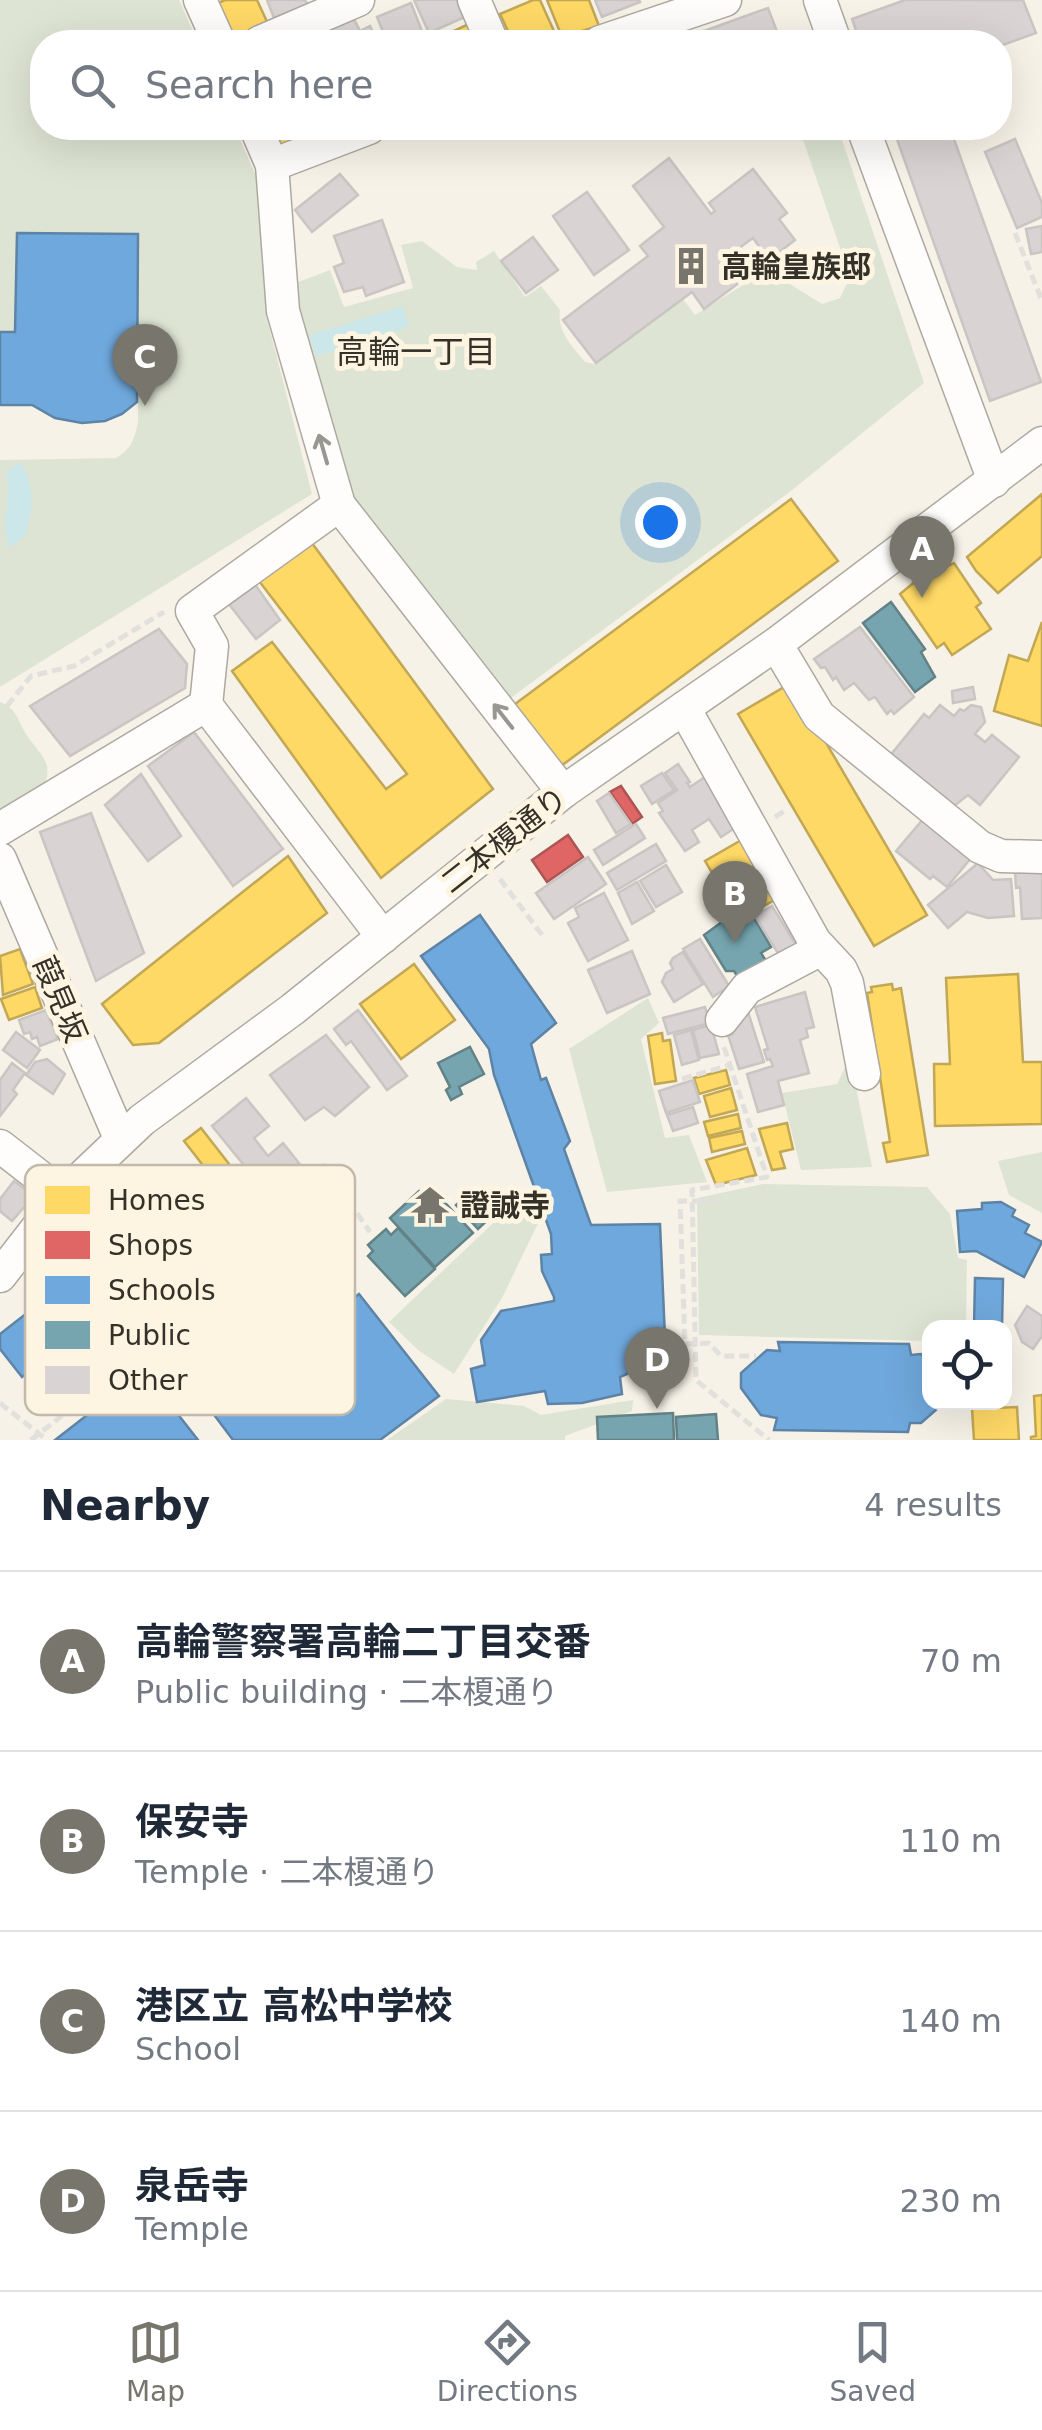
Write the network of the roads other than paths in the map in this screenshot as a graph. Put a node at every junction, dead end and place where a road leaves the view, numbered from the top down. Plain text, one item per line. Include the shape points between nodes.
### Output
1 (200, 0) edge
2 (474, 0) edge
3 (724, 0) edge
4 (820, 0) edge
5 (336, 4) edge
6 (214, 30) edge
7 (284, 30) edge
8 (487, 30) edge
9 (635, 30) edge
10 (830, 30) edge
11 (261, 140) edge
12 (338, 140) edge
13 (867, 140) edge
14 (272, 165) junction
15 (1042, 443) edge
16 (994, 481) junction
17 (339, 505) junction
18 (776, 644) junction
19 (206, 705) junction
20 (684, 708) junction
21 (563, 792) junction
22 (0, 828) edge
23 (1042, 857) edge
24 (0, 860) edge
25 (383, 936) junction
26 (821, 949) junction
27 (722, 1020) road end
28 (864, 1074) dead end
29 (120, 1138) junction
30 (0, 1146) edge
31 (25, 1165) edge
32 (93, 1165) edge
33 (25, 1244) edge
34 (0, 1276) edge

1 - 6 street
2 - 8 street
3 - 9 street
4 - 10 street
5 - 7 street
11 - 14 street
12 - 14 street
13 - 16 street
17 -> 14 street via 283,311
15 - 16 street, 二本榎通り
16 - 18 street, 二本榎通り
17 - 19 street via 192,611 212,646
21 -> 17 street
18 - 20 street, 二本榎通り
18 - 23 street via 819,716 980,847 1001,856
19 - 22 street
19 - 25 street
20 - 21 street, 二本榎通り
20 - 26 street
21 - 25 street, 二本榎通り
24 - 29 street, 葭見坂
25 - 29 street, 二本榎通り
26 - 27 street via 748,988
26 - 28 street via 847,983
29 - 32 street, 二本榎通り
30 - 31 street
33 - 34 street, 二本榎通り

